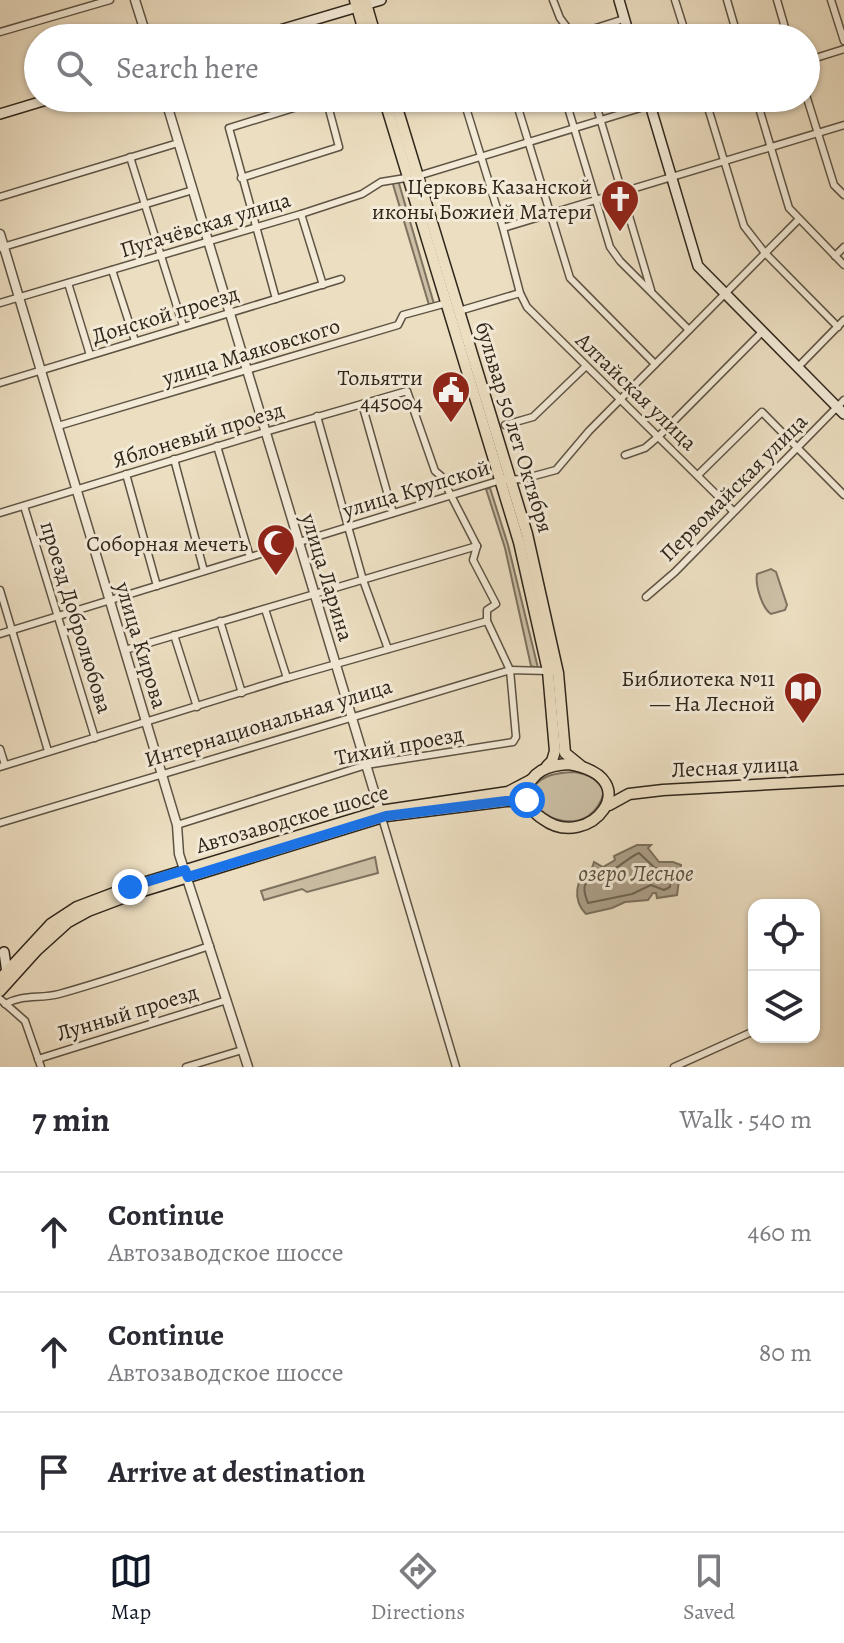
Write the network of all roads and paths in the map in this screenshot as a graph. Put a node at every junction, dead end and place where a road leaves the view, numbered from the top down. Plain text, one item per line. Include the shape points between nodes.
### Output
1 (80, 0) edge
2 (110, 0) edge
3 (135, 0) edge
4 (381, 0) edge
5 (553, 0) edge
6 (619, 0) edge
7 (675, 0) edge
8 (727, 0) edge
9 (777, 0) edge
10 (831, 0) edge
11 (361, 3) edge
12 (83, 9) junction
13 (624, 19) junction
14 (29, 24) edge
15 (143, 24) edge
16 (296, 24) edge
17 (364, 24) edge
18 (370, 24) edge
19 (565, 24) edge
20 (607, 24) edge
21 (626, 24) edge
22 (683, 24) edge
23 (734, 24) edge
24 (783, 24) edge
25 (24, 25) edge
26 (0, 32) edge
27 (844, 41) edge
28 (844, 49) edge
29 (820, 57) edge
30 (24, 107) edge
31 (169, 112) edge
32 (281, 112) edge
33 (330, 112) edge
34 (389, 112) edge
35 (397, 112) edge
36 (467, 112) edge
37 (519, 112) edge
38 (569, 112) edge
39 (598, 112) edge
40 (621, 112) edge
41 (652, 112) edge
42 (709, 112) edge
43 (760, 112) edge
44 (811, 112) edge
45 (0, 114) edge
46 (601, 120) junction
47 (844, 125) edge
48 (573, 128) junction
49 (817, 133) junction
50 (528, 142) junction
51 (178, 143) junction
52 (771, 147) junction
53 (481, 156) junction
54 (130, 157) junction
55 (725, 161) junction
56 (413, 177) junction
57 (241, 178) junction
58 (670, 178) junction
59 (193, 190) junction
60 (623, 192) junction
61 (844, 195) edge
62 (0, 197) edge
63 (595, 201) junction
64 (144, 205) junction
65 (301, 214) junction
66 (550, 215) junction
67 (798, 220) junction
68 (256, 227) junction
69 (503, 228) junction
70 (0, 234) edge
71 (208, 240) junction
72 (2, 247) edge
73 (844, 247) edge
74 (765, 253) junction
75 (160, 255) junction
76 (835, 256) junction
77 (844, 265) edge
78 (112, 270) junction
79 (341, 279) dead end
80 (68, 283) junction
81 (323, 285) junction
82 (520, 293) junction
83 (652, 293) junction
84 (724, 293) junction
85 (18, 297) junction
86 (276, 299) junction
87 (0, 303) edge
88 (447, 303) junction
89 (459, 311) junction
90 (230, 313) junction
91 (844, 320) edge
92 (183, 326) junction
93 (838, 327) junction
94 (689, 330) junction
95 (762, 332) junction
96 (135, 341) junction
97 (90, 355) junction
98 (655, 364) junction
99 (586, 366) junction
100 (797, 368) junction
101 (41, 371) junction
102 (247, 372) junction
103 (0, 383) edge
104 (620, 400) junction
105 (362, 404) junction
106 (842, 407) edge
107 (317, 416) junction
108 (505, 425) dead end
109 (58, 426) junction
110 (265, 432) junction
111 (659, 436) junction
112 (217, 446) junction
113 (798, 448) junction
114 (625, 455) dead end
115 (174, 459) junction
116 (126, 474) junction
117 (698, 475) junction
118 (506, 480) junction
119 (77, 489) junction
120 (844, 495) edge
121 (449, 496) junction
122 (24, 506) junction
123 (733, 511) junction
124 (0, 513) edge
125 (393, 513) junction
126 (347, 527) junction
127 (299, 542) junction
128 (477, 546) junction
129 (250, 557) junction
130 (204, 571) junction
131 (363, 580) junction
132 (157, 586) junction
133 (0, 590) edge
134 (314, 595) junction
135 (646, 597) dead end
136 (110, 600) junction
137 (265, 609) junction
138 (58, 616) junction
139 (220, 621) junction
140 (487, 621) junction
141 (12, 630) junction
142 (0, 634) edge
143 (174, 635) junction
144 (388, 649) junction
145 (125, 650) junction
146 (336, 665) junction
147 (510, 670) junction
148 (548, 671) junction
149 (287, 678) junction
150 (242, 693) junction
151 (197, 707) junction
152 (351, 716) junction
153 (146, 723) junction
154 (95, 738) junction
155 (0, 749) edge
156 (48, 751) junction
157 (366, 765) junction
158 (3, 766) edge
159 (547, 766) junction
160 (581, 766) junction
161 (161, 772) junction
162 (531, 780) junction
163 (844, 780) edge
164 (609, 788) junction
165 (629, 794) junction
166 (609, 805) junction
167 (530, 806) junction
168 (381, 814) junction
169 (0, 823) edge
170 (177, 825) junction
171 (186, 874) junction
172 (210, 946) junction
173 (2, 949) edge
174 (26, 951) junction
175 (3, 989) edge
176 (227, 1000) junction
177 (748, 1034) edge
178 (242, 1050) junction
179 (40, 1065) edge
180 (186, 1067) edge
181 (248, 1067) edge
182 (456, 1067) edge
183 (674, 1067) edge

1 - 12 street
2 - 12 street
3 - 15 street
4 - 11 main road
5 - 19 street
6 - 13 main road
7 - 22 street
8 - 23 street
9 - 24 street
10 - 27 street
11 - 16 main road
11 - 17 main road
11 - 18 main road
12 - 14 street
13 - 20 street
13 - 21 main road
25 - 26 street
28 - 29 street
30 - 45 main road
31 - 51 street, улица Ларина
32 - 57 street via 229,128
33 - 57 street via 339,147
34 - 56 main road, бульвар 50 лет Октября
35 - 56 main road, бульвар 50 лет Октября
36 - 53 street
37 - 50 street
38 - 48 street
39 - 46 street
40 - 46 street
41 - 58 main road
42 - 55 street
43 - 52 street
44 - 49 street
46 - 48 street
46 - 60 street
47 - 49 street
48 - 50 street
48 - 63 street
49 - 52 street
49 - 61 street via 834,185
50 - 53 street
50 - 66 street
51 - 54 street
51 - 59 street, улица Ларина
52 - 55 street
52 - 67 street via 789,208
53 - 56 street
53 - 69 street
54 - 62 street
54 - 64 street
55 - 58 street
55 - 74 street via 744,226
56 - 65 street, Пугачёвская улица via 381,182 362,194
56 - 88 main road, бульвар 50 лет Октября
56 - 89 main road, бульвар 50 лет Октября
57 - 68 street
58 - 60 street
58 - 84 main road via 696,261
59 - 64 street
59 - 71 street, улица Ларина
60 - 63 street
60 - 83 street
63 - 66 street
63 - 83 street via 610,247
64 - 72 street
64 - 75 street
65 - 68 street, Пугачёвская улица
65 - 81 street
66 - 69 street
66 - 98 street via 570,278
67 - 74 street, улица Крупской
67 - 76 street
68 - 71 street, Пугачёвская улица
68 - 86 street
69 - 82 street
70 - 72 street, улица Кирова
71 - 75 street, Пугачёвская улица
71 - 90 street, улица Ларина
72 - 85 street, улица Кирова
73 - 76 street
74 - 84 street, улица Крупской
74 - 93 street
75 - 78 street, Пугачёвская улица
75 - 92 street
76 - 77 street
78 - 80 street, Пугачёвская улица
78 - 96 street
79 - 81 street, Донской проезд
80 - 85 street, Пугачёвская улица
80 - 97 street
81 - 86 street, Донской проезд
82 - 89 street
82 - 99 street, Алтайская улица via 527,307
83 - 94 street
84 - 94 street, улица Крупской
84 - 95 main road
85 - 87 street, Пугачёвская улица
85 - 101 street, улица Кирова
86 - 90 street, Донской проезд
88 - 102 street, улица Маяковского via 403,315 398,325
88 - 118 main road, бульвар 50 лет Октября
89 - 118 main road, бульвар 50 лет Октября
90 - 92 street, Донской проезд
90 - 102 street, улица Ларина
91 - 93 street
92 - 96 street, Донской проезд
93 - 100 street
94 - 98 street, улица Крупской
95 - 100 main road
95 - 111 street
96 - 97 street, Донской проезд
97 - 101 street, Донской проезд
98 - 104 street, улица Крупской
99 - 104 street, Алтайская улица
99 - 108 street via 533,417
100 - 106 main road
101 - 103 street, Донской проезд
101 - 109 street, улица Кирова
102 - 109 street, улица Маяковского
102 - 110 street, улица Ларина
104 - 111 street, Алтайская улица
104 - 118 street, улица Крупской via 556,470
105 - 107 street, Яблоневый проезд
105 - 121 street, Яблоневый проезд via 407,391
105 - 125 street
106 - 113 street, Первомайская улица
107 - 110 street, Яблоневый проезд
107 - 126 street
109 - 119 street, улица Кирова
110 - 112 street, Яблоневый проезд
110 - 127 street, улица Ларина
111 - 114 street
111 - 117 street, Алтайская улица
112 - 115 street, Яблоневый проезд
112 - 129 street
113 - 117 street via 762,412
113 - 120 street
113 - 123 street, Первомайская улица
115 - 116 street, Яблоневый проезд
115 - 130 street
116 - 119 street, Яблоневый проезд
116 - 132 street
117 - 123 street, Алтайская улица
118 - 121 street, улица Крупской
118 - 148 main road, бульвар 50 лет Октября
118 - 160 main road, бульвар 50 лет Октября via 527,534 555,660 565,753
119 - 122 street, Яблоневый проезд
119 - 136 street, улица Кирова
121 - 125 street, улица Крупской
121 - 128 street
122 - 124 street, Яблоневый проезд
122 - 138 street, проезд Добролюбова
123 - 135 street, Первомайская улица
125 - 126 street, улица Крупской
126 - 127 street, улица Крупской
126 - 131 street
127 - 129 street, улица Крупской
127 - 134 street, улица Ларина
128 - 131 street
128 - 140 street via 473,560 496,604 487,610
129 - 130 street, улица Крупской
130 - 132 street, улица Крупской
131 - 134 street
131 - 144 street
132 - 136 street, улица Крупской
133 - 141 street
134 - 137 street
134 - 146 street, улица Ларина
136 - 138 street, улица Крупской
136 - 145 street, улица Кирова
137 - 139 street
137 - 149 street
138 - 141 street, улица Крупской
138 - 154 street, проезд Добролюбова
139 - 143 street
139 - 150 street
140 - 144 street
140 - 147 street
141 - 142 street, улица Крупской
141 - 156 street
143 - 145 street
143 - 151 street
144 - 146 street
145 - 153 street, улица Кирова
146 - 149 street
146 - 152 street, улица Ларина
147 - 148 street, Интернациональная улица
147 - 152 street, Интернациональная улица
147 - 157 street, Тихий проезд via 513,742
148 - 159 main road, бульвар 50 лет Октября via 555,751
149 - 150 street
150 - 151 street
151 - 153 street
152 - 157 street, улица Ларина
152 - 161 street, Интернациональная улица
153 - 154 street
153 - 161 street, улица Кирова
154 - 156 street
155 - 158 street
156 - 158 street
157 - 168 street, улица Ларина
157 - 170 street, Тихий проезд
159 - 160 main road
159 - 162 main road
160 - 164 main road via 594,771
161 - 169 street, Интернациональная улица
161 - 170 street, улица Кирова
162 - 167 main road via 526,793
162 - 168 main road, Автозаводское шоссе via 508,792
163 - 165 main road, Лесная улица
164 - 165 main road, Лесная улица
164 - 166 main road
165 - 166 main road, Лесная улица
166 - 167 main road via 590,822 568,828 550,824
167 - 168 main road, Автозаводское шоссе via 506,801
168 - 171 main road, Автозаводское шоссе
168 - 182 street, улица Ларина
170 - 171 street, улица Кирова
171 - 172 street, улица Кирова
171 - 174 main road, Автозаводское шоссе via 77,907 51,924
171 - 175 main road, Автозаводское шоссе via 77,916
172 - 175 street via 42,999
172 - 176 street, улица Кирова
173 - 174 main road via 13,954
173 - 175 main road
174 - 175 main road, Автозаводское шоссе
175 - 179 street via 25,1021
176 - 178 street, улица Кирова
176 - 179 street, Лунный проезд
177 - 183 street
178 - 180 street
178 - 181 street, улица Кирова

